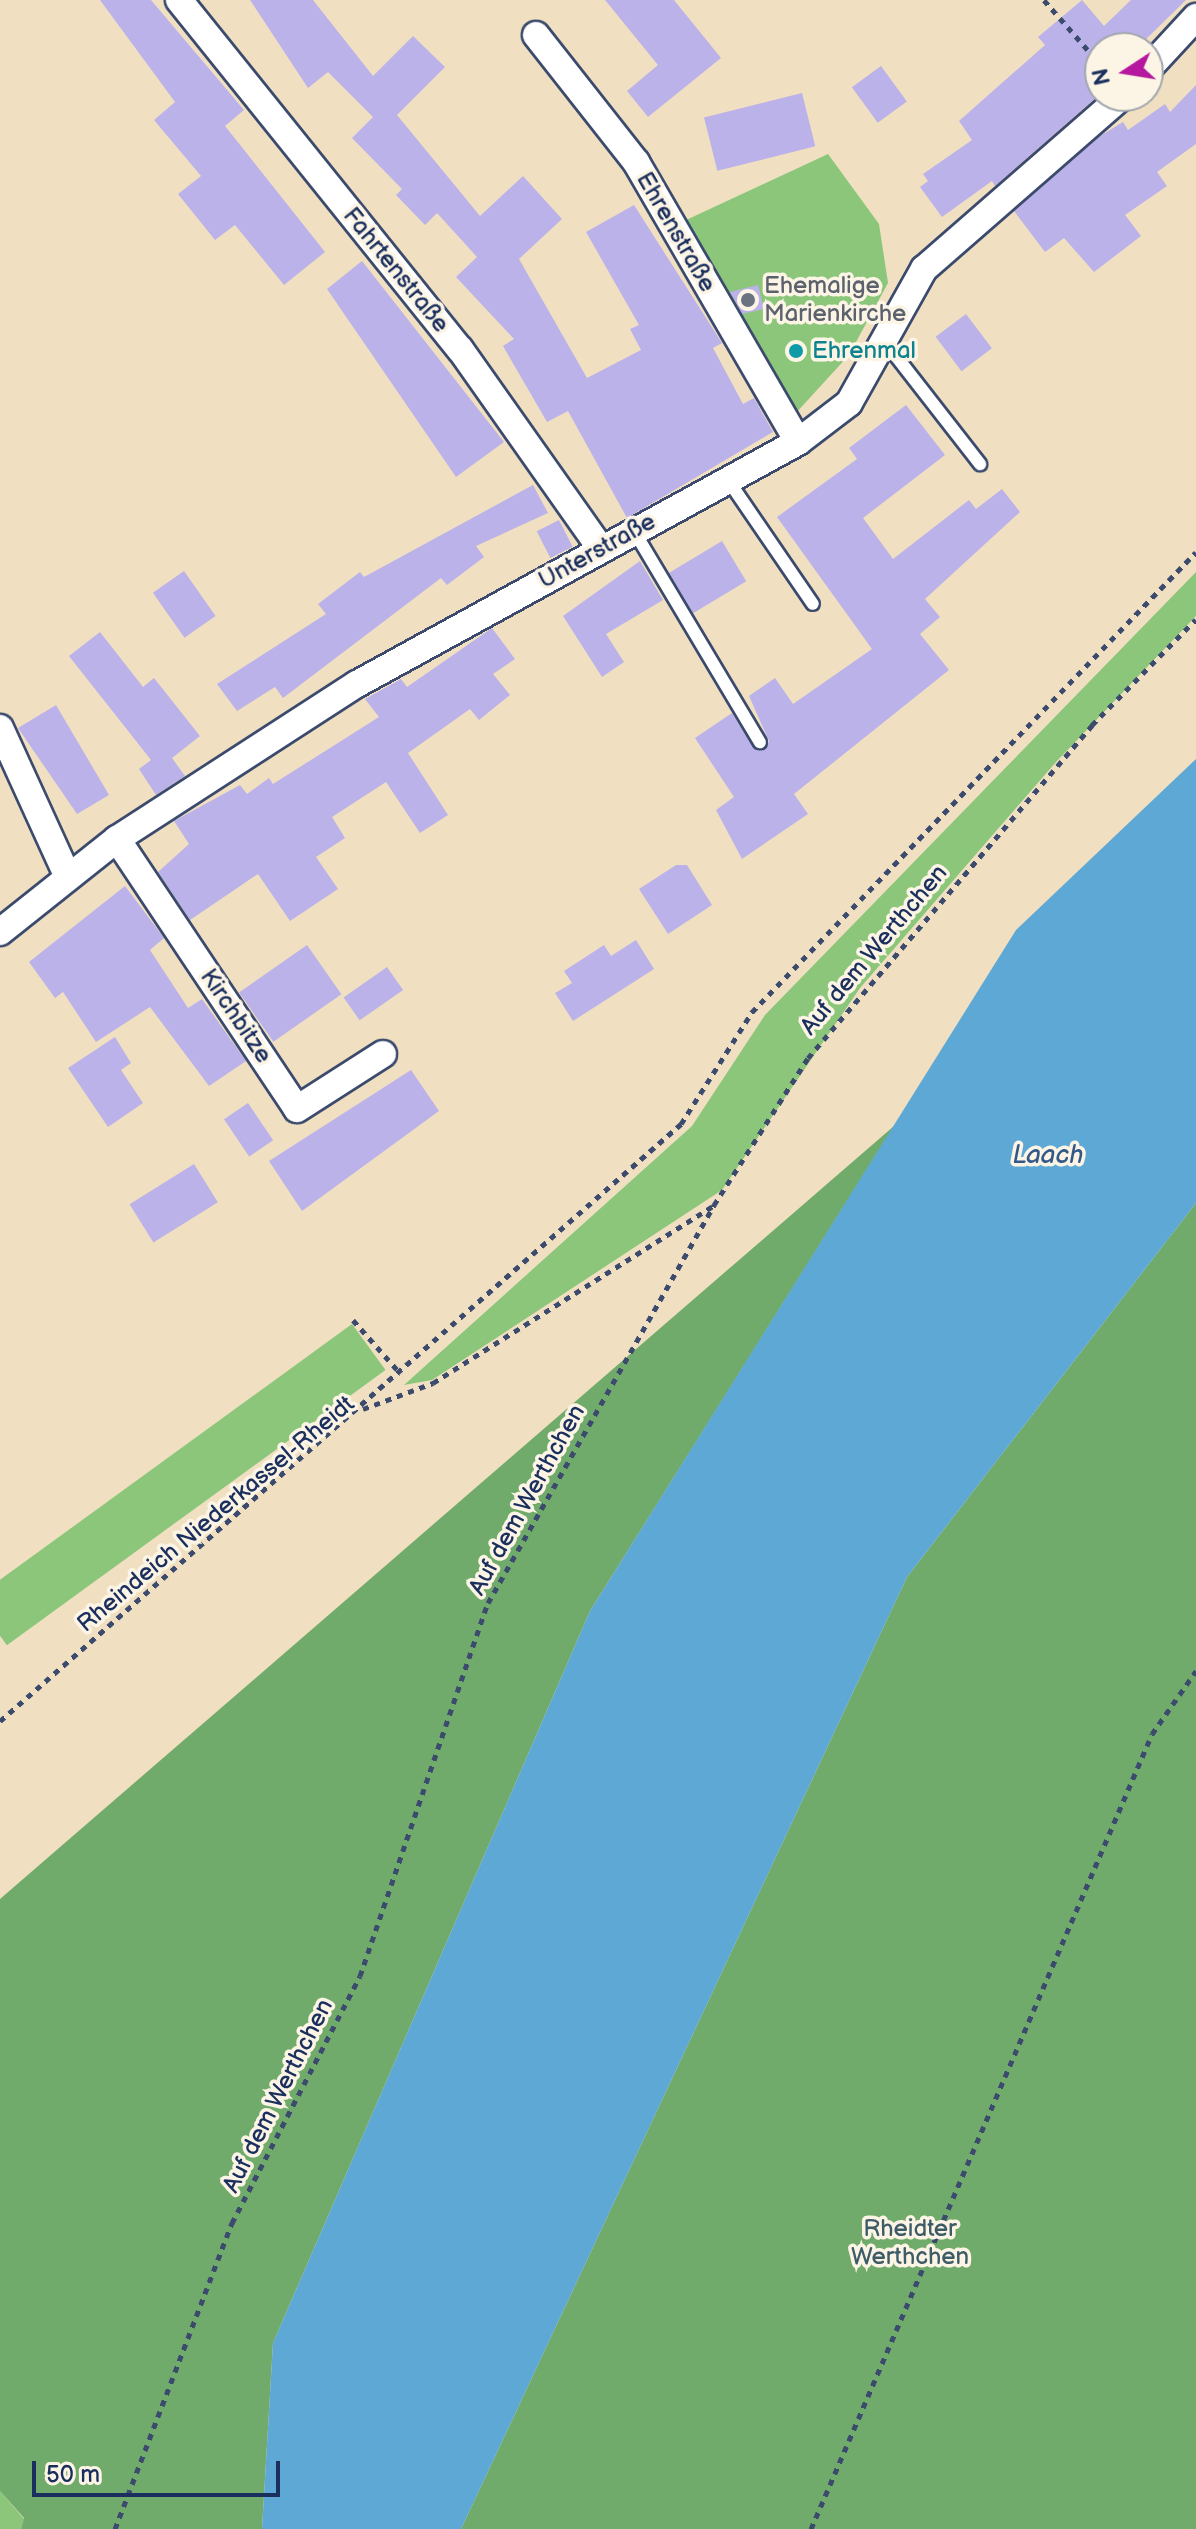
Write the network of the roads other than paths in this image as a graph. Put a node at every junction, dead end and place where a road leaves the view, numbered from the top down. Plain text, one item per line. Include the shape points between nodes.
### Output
1 (179, 0) edge
2 (1196, 17) edge
3 (536, 35) dead end
4 (1164, 52) edge
5 (1104, 112) edge
6 (885, 342) junction
7 (798, 442) junction
8 (980, 464) dead end
9 (728, 480) junction
10 (634, 531) junction
11 (601, 549) junction
12 (813, 604) dead end
13 (0, 728) edge
14 (760, 742) dead end
15 (117, 839) junction
16 (67, 875) junction
17 (0, 932) edge
18 (383, 1054) dead end

1 - 11 street, Fahrtenstraße via 460,349
2 - 4 street
3 - 7 street, Ehrenstraße via 636,162
5 - 6 street, Unterstraße via 924,269
6 - 7 street, Unterstraße via 849,403
6 - 8 lane
7 - 9 street, Unterstraße
9 - 10 street, Unterstraße
9 - 12 lane
10 - 11 street, Unterstraße
10 - 14 lane
11 - 15 street, Unterstraße via 357,684
13 - 16 street
15 - 16 street, Unterstraße
15 - 18 street, Kirchbitze via 297,1109
16 - 17 street, Unterstraße

